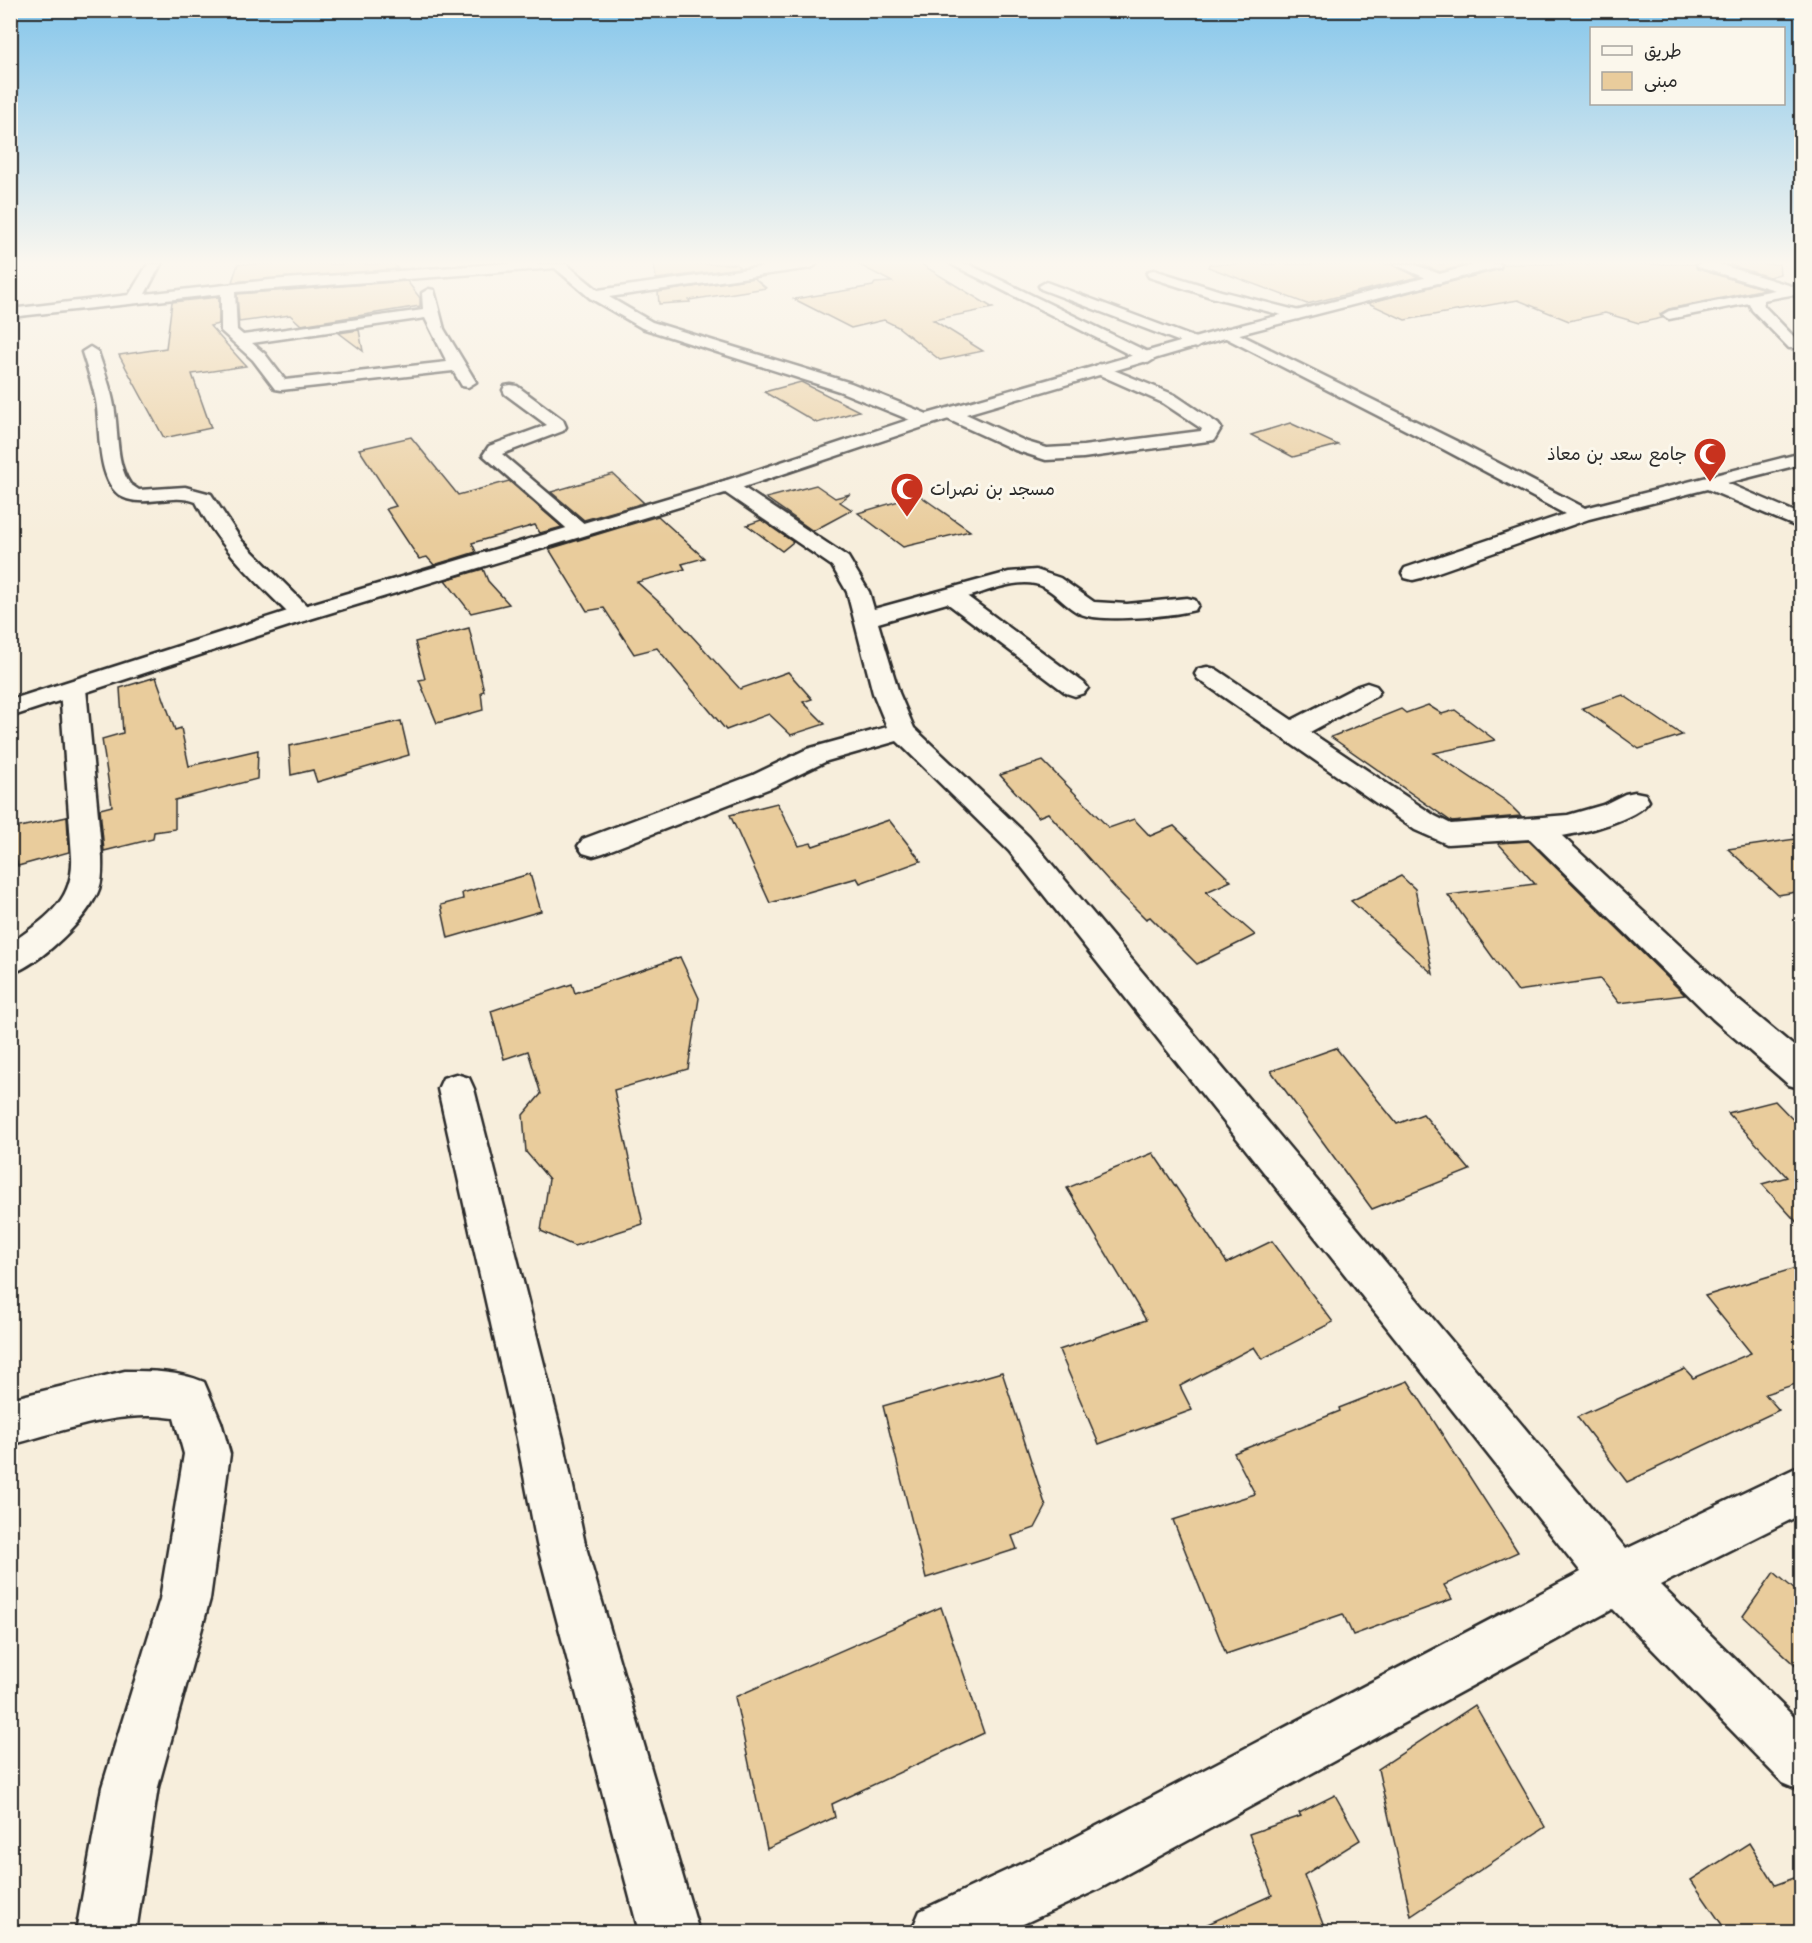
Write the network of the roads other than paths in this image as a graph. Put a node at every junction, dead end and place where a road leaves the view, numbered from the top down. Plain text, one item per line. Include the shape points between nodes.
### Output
1 (91, 355) edge
2 (256, 355) edge
3 (450, 355) edge
4 (740, 355) edge
5 (1141, 355) edge
6 (1159, 355) edge
7 (1269, 355) edge
8 (1148, 358) junction
9 (457, 366) junction
10 (1099, 369) junction
11 (469, 384) dead end
12 (511, 390) dead end
13 (951, 414) junction
14 (926, 420) junction
15 (1802, 458) edge
16 (1710, 483) junction
17 (728, 486) junction
18 (1582, 515) junction
19 (1802, 523) edge
20 (580, 530) junction
21 (1413, 573) dead end
22 (950, 595) junction
23 (1186, 605) dead end
24 (302, 614) junction
25 (865, 619) junction
26 (1207, 674) dead end
27 (73, 688) junction
28 (1075, 688) dead end
29 (1367, 691) dead end
30 (10, 709) edge
31 (902, 731) junction
32 (1290, 732) junction
33 (1635, 801) dead end
34 (1537, 829) junction
35 (593, 846) dead end
36 (10, 962) edge
37 (1802, 1074) edge
38 (456, 1089) dead end
39 (10, 1422) edge
40 (1802, 1489) edge
41 (1618, 1579) junction
42 (1802, 1764) edge
43 (106, 1932) edge
44 (669, 1932) edge
45 (941, 1932) edge

1 - 24 street via 106,409 111,460 124,489 139,496 190,493 204,498 210,513 244,555
2 - 9 street via 285,385
3 - 9 street
4 - 14 street via 845,387
5 - 8 street
6 - 8 street
7 - 18 street via 1517,478
8 - 10 street
9 - 11 street
10 - 13 street
10 - 13 street via 1169,399 1212,428 1208,436 1046,454
12 - 20 street via 557,427 496,450 492,455
13 - 14 street
14 - 17 street
15 - 16 street
16 - 18 street
16 - 19 street
17 - 20 street
17 - 25 street via 840,562 858,592
18 - 21 street
20 - 24 street
22 - 23 street via 1009,579 1036,577 1052,583 1088,609 1119,611
22 - 25 street
22 - 28 street
24 - 27 street
25 - 31 street via 886,693
26 - 32 street
27 - 30 street
27 - 36 street via 87,846 84,890 69,913
29 - 32 street
31 - 35 street via 817,755 763,781
31 - 41 street via 1019,844
32 - 34 street via 1447,834
33 - 34 street via 1569,825
34 - 37 street via 1725,1009
38 - 44 street via 540,1439 561,1544
39 - 43 street via 125,1394 157,1393 188,1398 207,1454 184,1599 130,1787
40 - 41 street
41 - 42 street
41 - 45 street via 1078,1868

